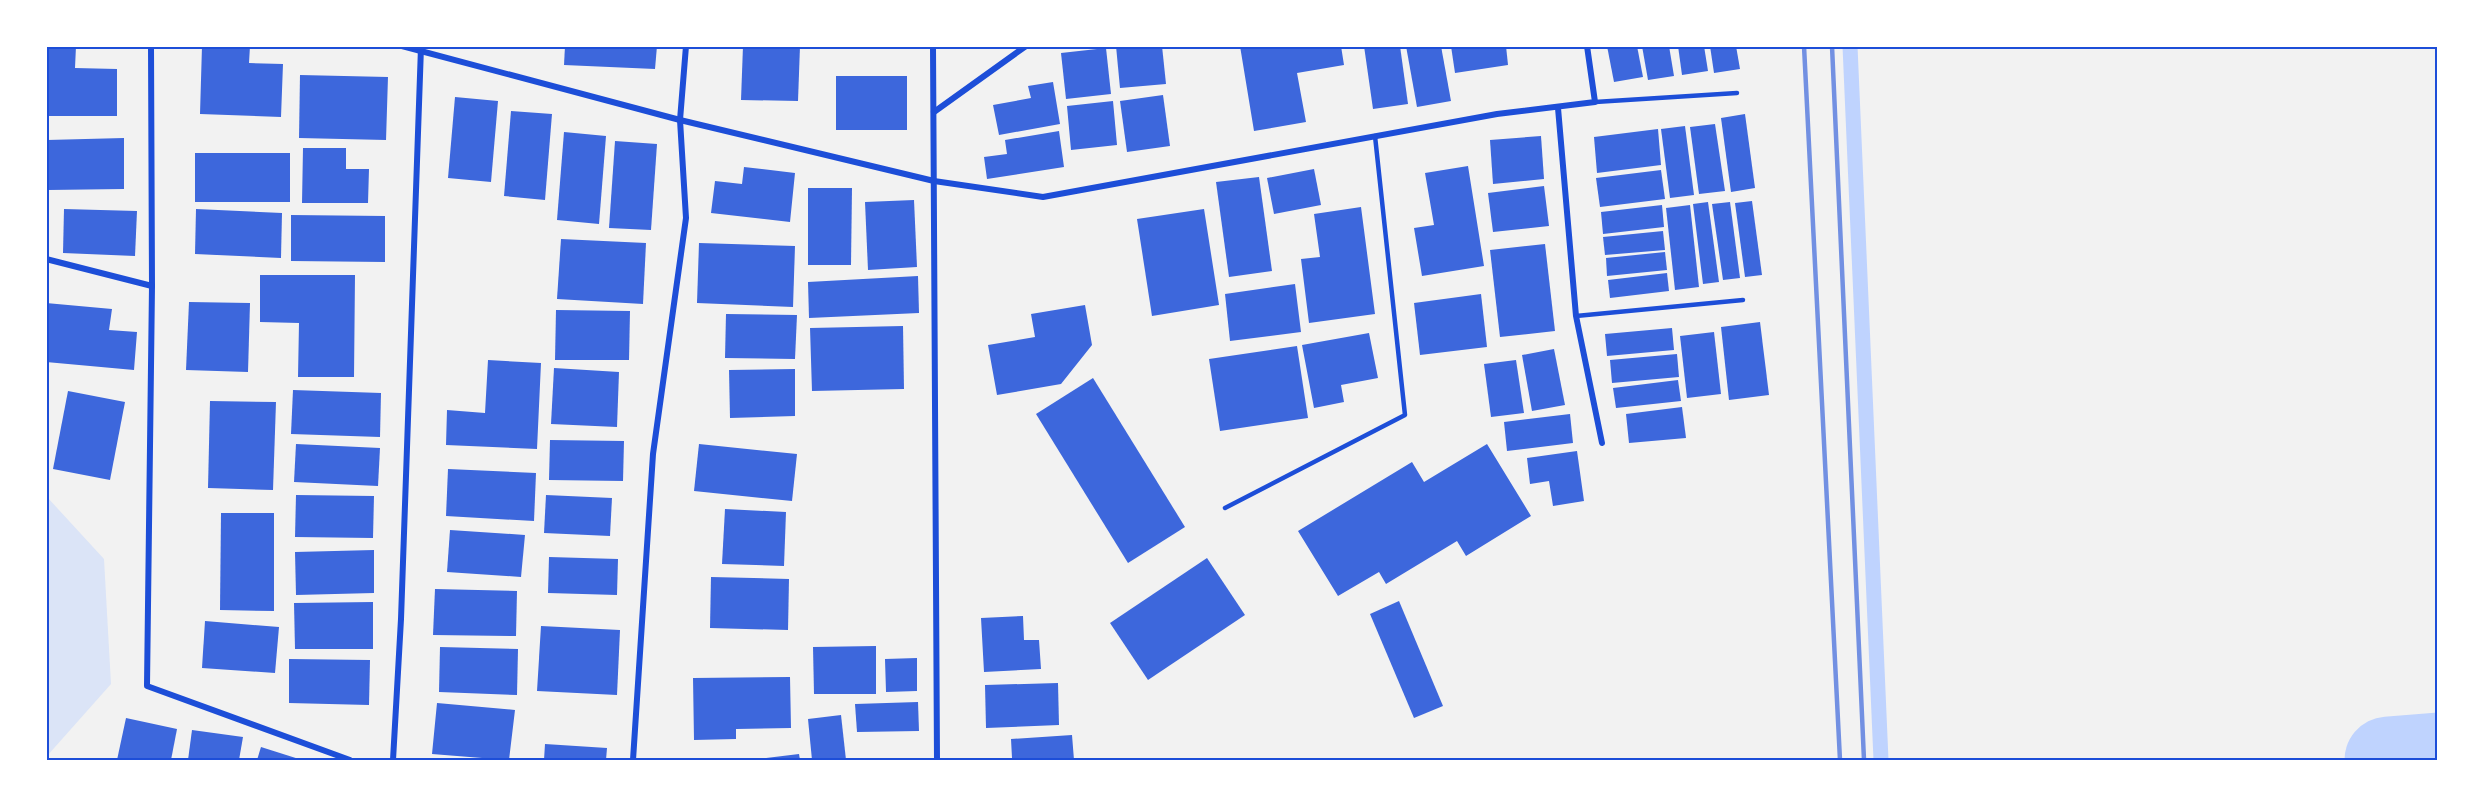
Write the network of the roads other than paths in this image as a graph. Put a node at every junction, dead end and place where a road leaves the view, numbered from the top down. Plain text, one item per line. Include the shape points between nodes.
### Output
1 (151, 46) edge
2 (402, 46) edge
3 (686, 46) edge
4 (933, 46) edge
5 (1026, 46) edge
6 (1587, 46) edge
7 (421, 49) edge
8 (1737, 93) dead end
9 (1595, 102) junction
10 (1558, 108) junction
11 (934, 112) junction
12 (680, 120) junction
13 (1375, 136) junction
14 (934, 181) junction
15 (46, 259) edge
16 (152, 286) junction
17 (1743, 300) dead end
18 (1576, 316) junction
19 (1602, 443) dead end
20 (1225, 508) dead end
21 (350, 760) edge
22 (393, 760) edge
23 (633, 760) edge
24 (937, 760) edge

1 - 16 street
2 - 7 street
3 - 12 street
4 - 11 street
5 - 11 street
6 - 9 street
7 - 12 street
7 - 22 street
8 - 9 lane
9 - 10 street
10 - 13 street via 1497,114
10 - 18 street
11 - 14 street
12 - 14 street
12 - 23 street via 686,218 652,454
13 - 14 street via 1044,197
13 - 20 lane via 1405,415
14 - 24 street
15 - 16 street
16 - 21 street via 147,686
17 - 18 lane
18 - 19 street

